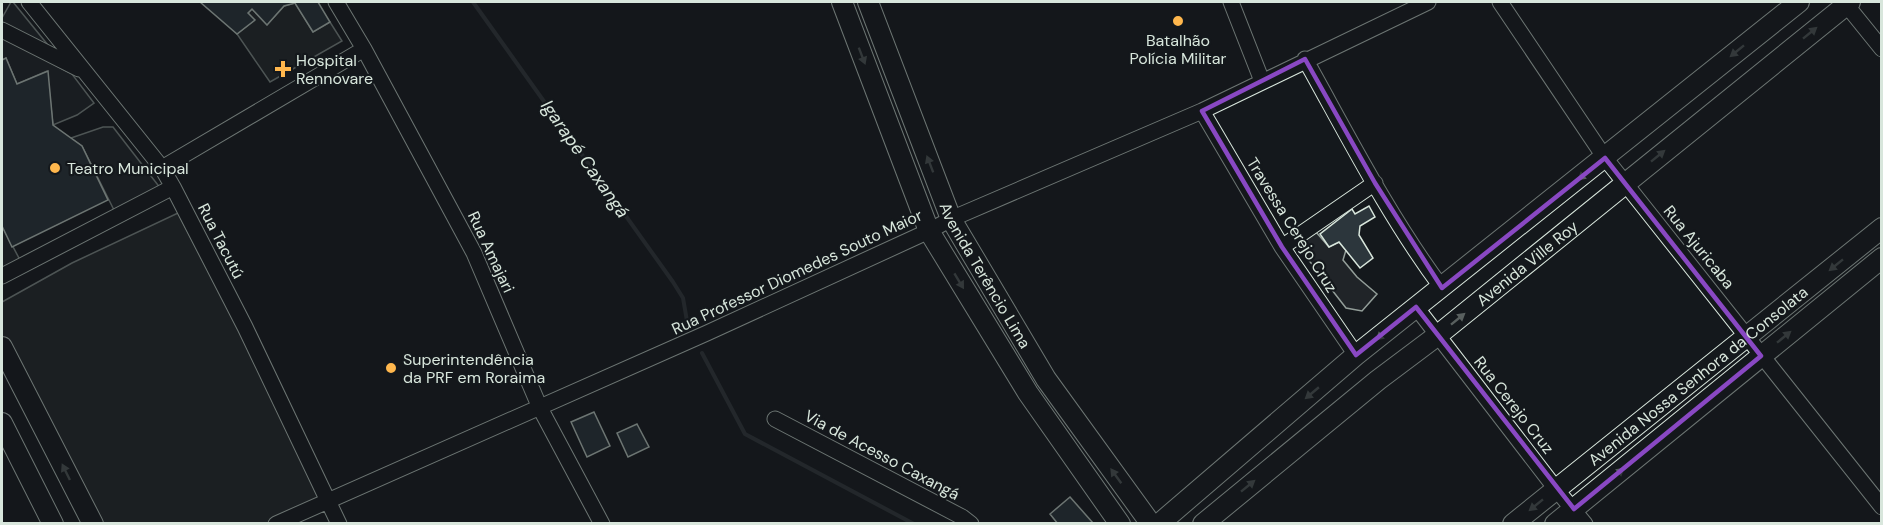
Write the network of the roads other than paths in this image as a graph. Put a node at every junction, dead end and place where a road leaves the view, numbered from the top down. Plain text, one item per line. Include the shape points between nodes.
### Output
1 (29, 2) edge
2 (336, 2) edge
3 (842, 2) edge
4 (868, 2) edge
5 (1231, 2) edge
6 (1428, 2) edge
7 (1500, 2) edge
8 (1799, 2) edge
9 (1847, 2) edge
10 (2, 30) edge
11 (364, 49) junction
12 (1881, 49) edge
13 (1305, 59) junction
14 (86, 72) junction
15 (1262, 81) junction
16 (1202, 111) junction
17 (1605, 158) junction
18 (162, 168) junction
19 (1375, 183) junction
20 (1625, 183) junction
21 (173, 187) junction
22 (951, 219) junction
23 (1881, 228) edge
24 (929, 231) junction
25 (1282, 247) junction
26 (1881, 258) edge
27 (2, 276) edge
28 (1442, 288) junction
29 (1416, 307) junction
30 (1438, 335) junction
31 (1747, 336) junction
32 (2, 347) edge
33 (1356, 356) junction
34 (1761, 356) junction
35 (540, 408) junction
36 (775, 419) dead end
37 (2, 423) edge
38 (1556, 489) junction
39 (326, 500) junction
40 (1881, 507) edge
41 (1580, 516) edge
42 (54, 524) edge
43 (93, 524) edge
44 (276, 524) edge
45 (339, 524) edge
46 (602, 524) edge
47 (971, 524) edge
48 (1120, 524) edge
49 (1150, 524) edge
50 (1159, 524) edge
51 (1203, 524) edge
52 (1513, 524) edge
53 (1555, 524) edge

1 - 14 street, Rua Tacutú
2 - 11 street, Rua Amajari
3 -> 24 main road, Avenida Terêncio Lima
22 -> 4 main road, Avenida Terêncio Lima
5 - 15 street
6 - 13 street, Rua Professor Diomedes Souto Maior
7 - 17 street, Rua Ajuricaba
8 -> 17 main road, Avenida Ville Roy
9 - 12 street
20 -> 9 main road, Avenida Ville Roy
10 - 14 street
11 - 18 street
11 - 35 street, Rua Amajari via 474,253
13 - 15 street, Rua Professor Diomedes Souto Maior
13 - 19 street
14 - 18 street, Rua Tacutú
15 - 16 street, Rua Professor Diomedes Souto Maior
16 - 22 street, Rua Professor Diomedes Souto Maior
16 - 25 street, Travessa Cerejo Cruz
17 - 20 street, Rua Ajuricaba
17 -> 28 main road, Avenida Ville Roy
18 - 21 street, Rua Tacutú
19 - 25 street
19 - 28 street
30 -> 20 main road, Avenida Ville Roy
20 - 31 street, Rua Ajuricaba
21 - 27 street
21 - 39 street, Rua Tacutú via 245,327
22 - 24 street, Rua Professor Diomedes Souto Maior
49 -> 22 main road, Avenida Terêncio Lima via 1046,379
23 -> 31 main road, Avenida Nossa Senhora da Consolata
24 - 35 street, Rua Professor Diomedes Souto Maior
24 -> 48 main road, Avenida Terêncio Lima via 1028,393
25 - 33 street, Travessa Cerejo Cruz
34 -> 26 main road, Avenida Nossa Senhora da Consolata
28 - 29 main road, Avenida Ville Roy
29 - 30 street, Rua Cerejo Cruz
29 -> 33 main road, Avenida Ville Roy
30 - 38 street, Rua Cerejo Cruz
51 -> 30 main road, Avenida Ville Roy
31 - 34 street, Rua Ajuricaba
31 - 38 main road, Avenida Nossa Senhora da Consolata
43 -> 32 main road
33 -> 50 main road, Avenida Ville Roy
34 - 40 street, Rua Ajuricaba
41 -> 34 main road, Avenida Nossa Senhora da Consolata
35 - 39 street, Rua Professor Diomedes Souto Maior
35 - 46 street, Rua Amajari
36 - 47 street, Via de Acesso Caxangá
37 - 42 main road
38 - 41 street, Rua Cerejo Cruz
38 -> 52 main road, Avenida Nossa Senhora da Consolata
39 - 44 street, Rua Professor Diomedes Souto Maior
39 - 45 street, Rua Tacutú
41 - 53 main road, Avenida Nossa Senhora da Consolata

